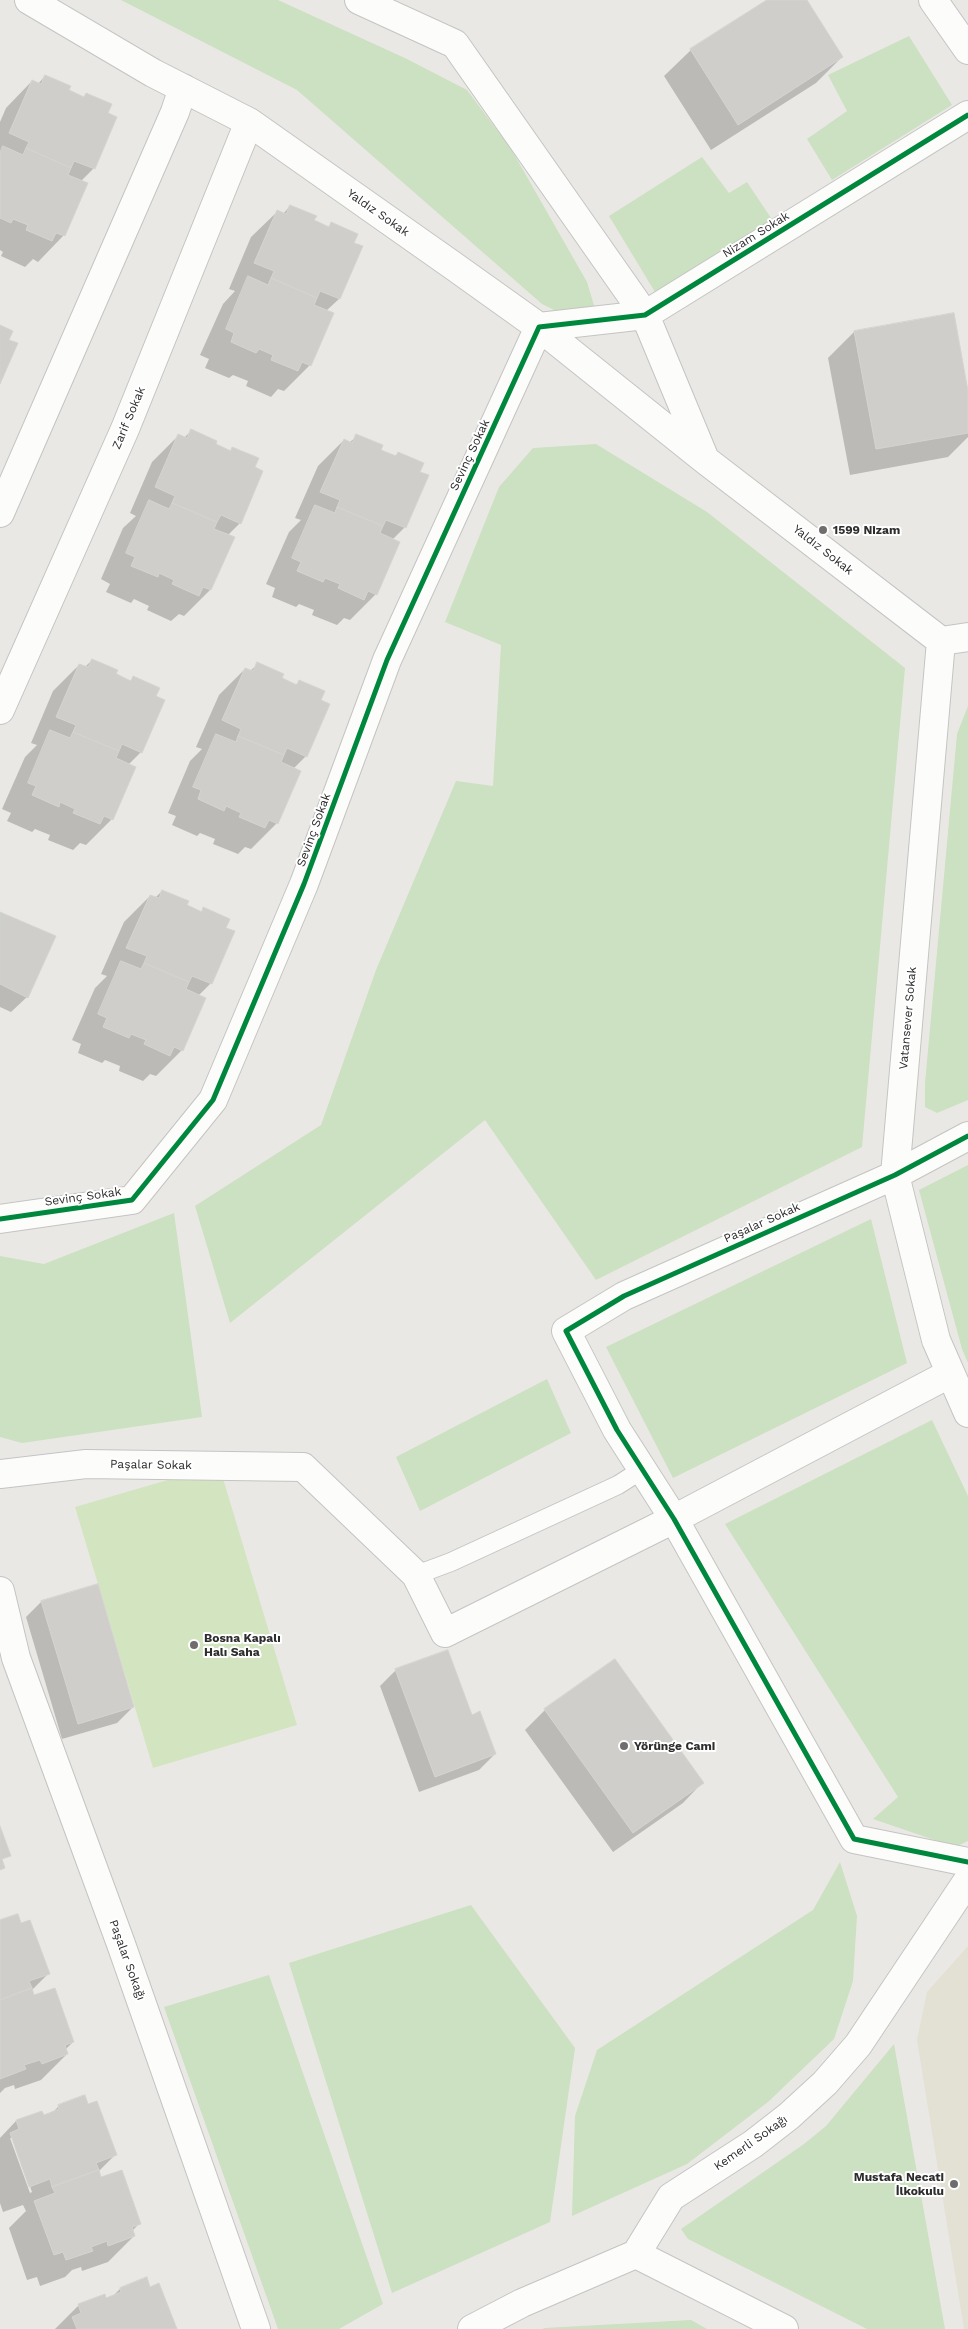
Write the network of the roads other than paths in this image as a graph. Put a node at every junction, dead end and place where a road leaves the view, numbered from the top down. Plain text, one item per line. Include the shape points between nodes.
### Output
1 (29, 0) edge
2 (359, 0) edge
3 (933, 0) edge
4 (968, 50) edge
5 (183, 88) junction
6 (968, 115) edge
7 (249, 122) junction
8 (645, 315) junction
9 (539, 327) junction
10 (704, 459) junction
11 (0, 513) edge
12 (968, 637) edge
13 (941, 641) junction
14 (0, 710) edge
15 (968, 1136) edge
16 (895, 1175) junction
17 (0, 1219) edge
18 (949, 1374) junction
19 (968, 1413) edge
20 (643, 1470) junction
21 (0, 1474) edge
22 (674, 1519) junction
23 (416, 1575) junction
24 (0, 1591) edge
25 (968, 1862) edge
26 (968, 1880) edge
27 (636, 2254) junction
28 (256, 2329) edge
29 (472, 2329) edge
30 (784, 2329) edge

1 - 5 street, Yaldız Sokak
2 - 8 street via 455,44
3 - 4 street
5 - 7 street, Yaldız Sokak
5 - 11 street
6 - 8 street, Nizam Sokak
7 - 9 street, Yaldız Sokak
7 - 14 street, Zarif Sokak via 125,429
8 - 9 street, Nizam Sokak
8 - 10 street
9 - 10 street, Yaldız Sokak
9 - 17 street, Sevinç Sokak via 387,660 304,884 213,1100 132,1200
10 - 13 street, Yaldız Sokak
12 - 13 street
13 - 16 street, Vatansever Sokak
15 - 16 street, Paşalar Sokak
16 - 18 street, Vatansever Sokak via 936,1340
16 - 20 street, Paşalar Sokak via 624,1296 566,1331 617,1430
18 - 19 street, Vatansever Sokak
18 - 22 street
20 - 22 street
20 - 23 lane via 618,1486
21 - 23 street, Paşalar Sokak via 86,1464 304,1466
22 - 23 street via 445,1633
22 - 25 street via 854,1839
24 - 28 street, Paşalar Sokağı via 16,1658 122,1944
26 - 27 street, Kemerli Sokağı via 858,2045 824,2084 753,2144 671,2197
27 - 29 street via 522,2303
27 - 30 street

